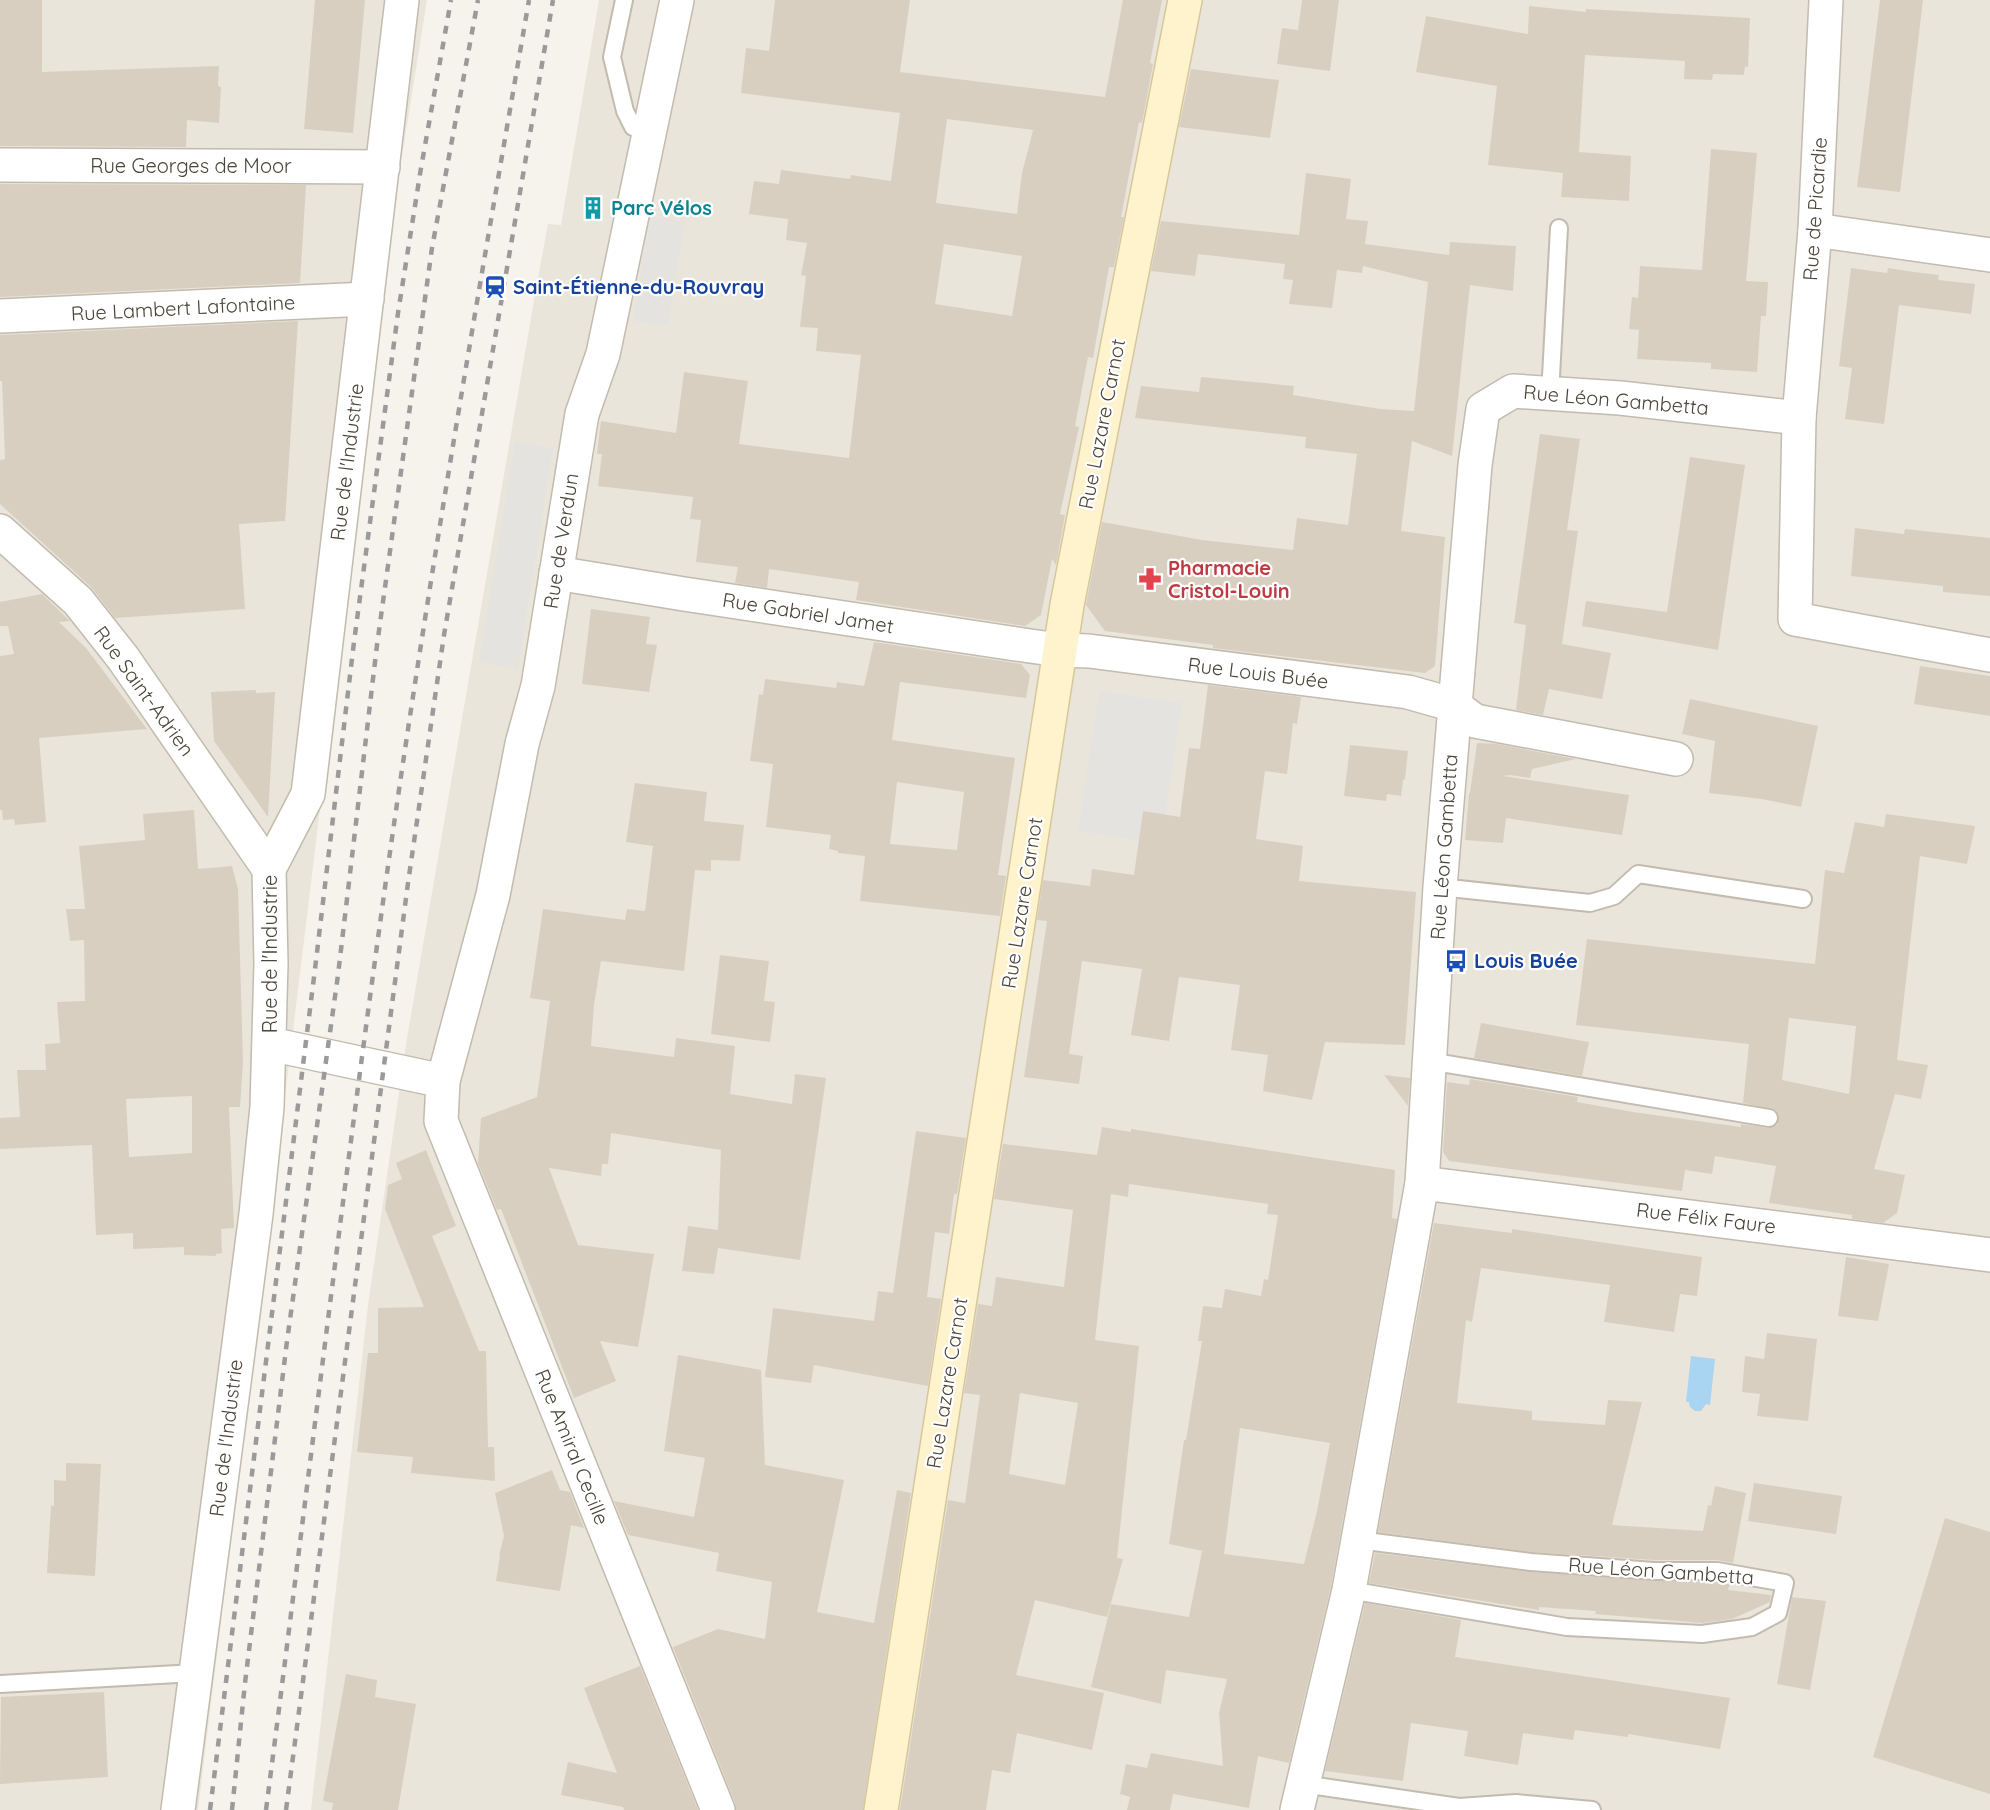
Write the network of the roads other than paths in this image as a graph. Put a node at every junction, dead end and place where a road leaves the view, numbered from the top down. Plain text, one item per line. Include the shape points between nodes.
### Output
1 (402, 0) edge
2 (624, 0) edge
3 (677, 0) edge
4 (1185, 0) edge
5 (1826, 0) edge
6 (650, 132) junction
7 (0, 165) edge
8 (383, 167) junction
9 (1559, 228) dead end
10 (1815, 230) junction
11 (1990, 255) edge
12 (367, 299) junction
13 (0, 316) edge
14 (1550, 394) junction
15 (1799, 418) junction
16 (0, 531) edge
17 (556, 573) junction
18 (1059, 650) junction
19 (1990, 655) edge
20 (1454, 705) junction
21 (1676, 759) dead end
22 (269, 869) junction
23 (1440, 887) junction
24 (1803, 899) dead end
25 (270, 1044) junction
26 (1429, 1061) junction
27 (443, 1081) junction
28 (1769, 1118) dead end
29 (1422, 1183) junction
30 (1990, 1255) edge
31 (1358, 1540) junction
32 (1349, 1590) junction
33 (195, 1673) junction
34 (0, 1684) edge
35 (1300, 1797) edge
36 (178, 1810) edge
37 (718, 1810) edge
38 (881, 1810) edge
39 (1592, 1810) edge

1 - 8 street, Rue de l'Industrie
2 - 6 lane via 612,57 625,111 633,127
3 - 6 street, Rue de Verdun
4 - 18 street, Rue Lazare Carnot
5 - 10 street, Rue de Picardie
6 - 17 street, Rue de Verdun via 603,354 582,414
7 - 8 street, Rue Georges de Moor
8 - 12 street, Rue de l'Industrie
9 - 14 lane
10 - 11 street
10 - 15 street, Rue de Picardie
12 - 13 street, Rue Lambert Lafontaine
12 - 22 street, Rue de l'Industrie via 308,794
14 - 15 street, Rue Léon Gambetta
14 - 20 street, Rue Léon Gambetta via 1513,391 1483,409 1474,465
15 - 19 street, Rue de Picardie via 1795,619
16 - 22 street, Rue Saint-Adrien via 78,601 123,658
17 - 18 street, Rue Gabriel Jamet
17 - 27 street, Rue de Verdun via 538,686 522,744 493,895
18 - 20 street, Rue Louis Buée via 1408,692
18 - 38 street, Rue Lazare Carnot
20 - 21 street via 1475,722
20 - 23 street, Rue Léon Gambetta
22 - 25 street, Rue de l'Industrie
23 - 24 lane via 1590,903 1614,896 1638,874
23 - 26 street, Rue Léon Gambetta
25 - 27 street
25 - 33 street, Rue de l'Industrie via 256,1214
26 - 28 lane
26 - 29 street, Rue Léon Gambetta
27 - 37 street, Rue Amiral Cecille via 441,1121
29 - 30 street, Rue Félix Faure
29 - 31 street, Rue Léon Gambetta
31 - 32 street, Rue Léon Gambetta
31 - 32 lane, Rue Léon Gambetta via 1531,1562 1717,1572 1785,1583 1778,1613 1752,1627 1702,1634 1567,1628
32 - 35 street, Rue Léon Gambetta
33 - 34 lane
33 - 36 street, Rue de l'Industrie
35 - 39 lane, Rue Léon Gambetta via 1459,1807 1516,1803

